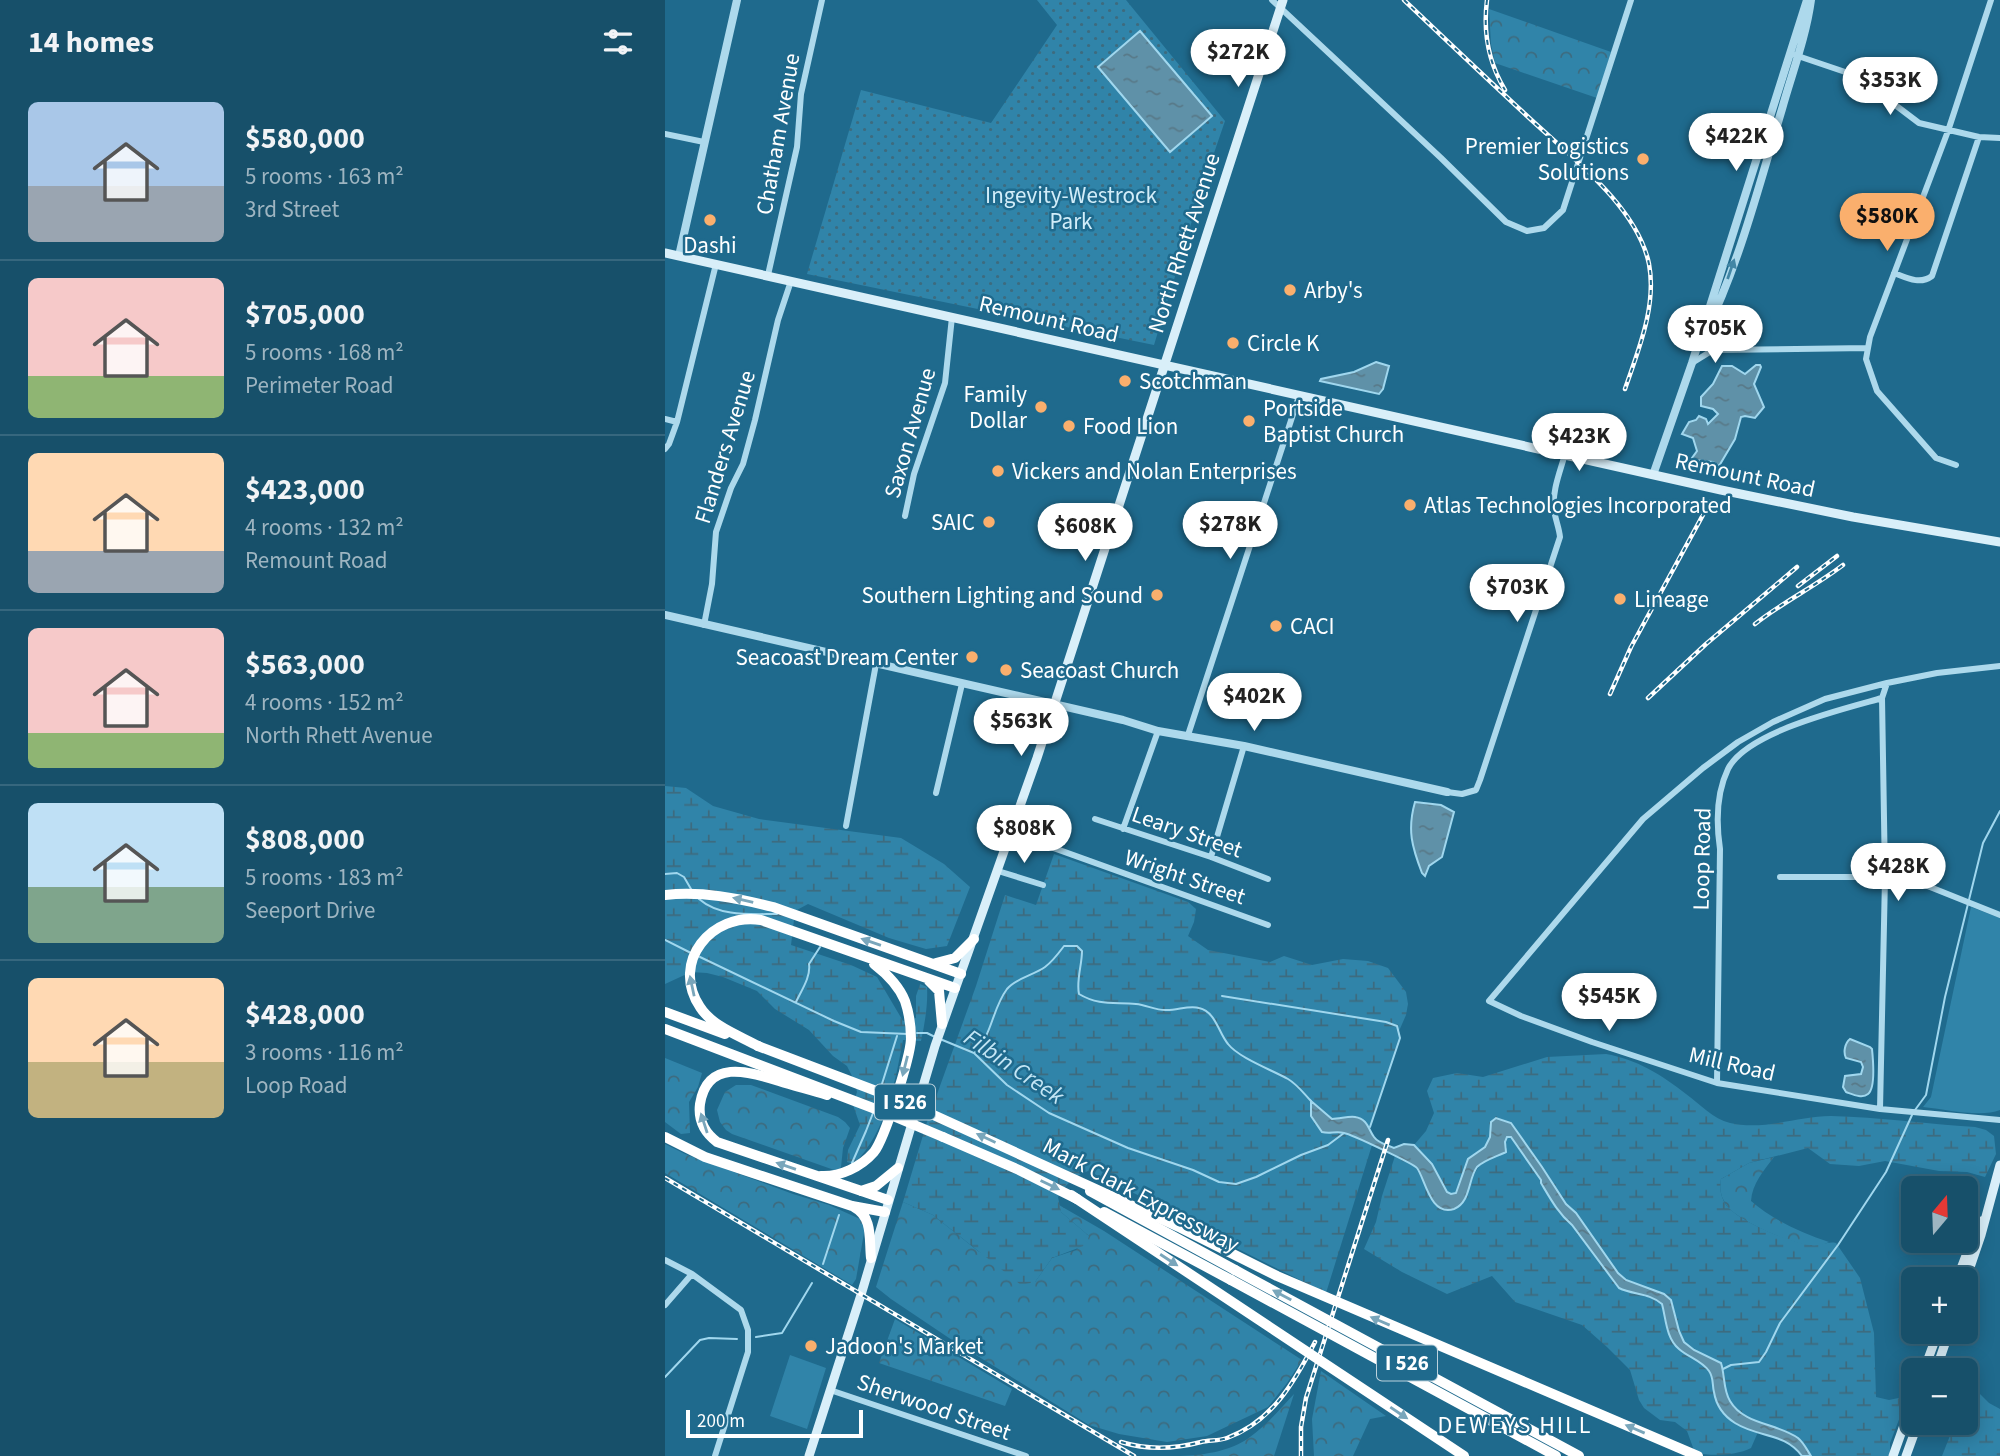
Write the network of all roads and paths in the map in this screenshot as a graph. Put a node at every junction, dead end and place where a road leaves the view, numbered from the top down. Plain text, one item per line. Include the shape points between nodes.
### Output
1 (737, 0) edge
2 (822, 0) edge
3 (1272, 0) edge
4 (1631, 0) edge
5 (1809, 0) edge
6 (1991, 0) edge
7 (1281, 4) edge
8 (1793, 55) junction
9 (1948, 131) junction
10 (665, 134) edge
11 (1979, 137) junction
12 (2000, 138) edge
13 (704, 142) junction
14 (1735, 223) junction
15 (1746, 225) junction
16 (665, 253) edge
17 (679, 256) junction
18 (716, 264) junction
19 (1894, 273) junction
20 (768, 275) junction
21 (791, 281) junction
22 (952, 317) junction
23 (1868, 348) junction
24 (1693, 359) junction
25 (1165, 365) junction
26 (1299, 396) junction
27 (665, 419) edge
28 (677, 422) junction
29 (665, 449) edge
30 (1565, 454) junction
31 (1956, 465) dead end
32 (1653, 475) junction
33 (905, 516) dead end
34 (2000, 542) edge
35 (665, 615) edge
36 (704, 625) junction
37 (876, 664) junction
38 (2000, 666) edge
39 (1887, 683) junction
40 (962, 684) junction
41 (1882, 698) junction
42 (1054, 705) junction
43 (1158, 731) junction
44 (1188, 735) junction
45 (1244, 746) junction
46 (1447, 792) joint
47 (936, 793) dead end
48 (1095, 819) dead end
49 (846, 826) dead end
50 (1123, 829) junction
51 (1011, 833) junction
52 (1211, 857) junction
53 (998, 871) junction
54 (1780, 877) dead end
55 (1885, 877) junction
56 (1268, 879) dead end
57 (1043, 885) dead end
58 (665, 895) edge
59 (2000, 915) edge
60 (1268, 925) dead end
61 (974, 939) junction
62 (857, 953) junction
63 (933, 964) junction
64 (961, 974) junction
65 (920, 977) junction
66 (955, 988) junction
67 (665, 1012) edge
68 (942, 1024) junction
69 (665, 1028) edge
70 (758, 1046) junction
71 (1717, 1083) junction
72 (1880, 1109) junction
73 (887, 1113) junction
74 (2000, 1120) edge
75 (665, 1137) edge
76 (2000, 1165) edge
77 (1047, 1167) junction
78 (898, 1168) junction
79 (815, 1176) junction
80 (862, 1191) junction
81 (1071, 1195) junction
82 (852, 1206) junction
83 (887, 1206) junction
84 (1986, 1213) junction
85 (871, 1258) junction
86 (665, 1260) edge
87 (1962, 1267) edge
88 (1970, 1267) edge
89 (692, 1274) junction
90 (665, 1305) edge
91 (830, 1390) junction
92 (1901, 1433) edge
93 (1907, 1435) edge
94 (1913, 1437) joint
95 (715, 1456) edge
96 (809, 1456) edge
97 (1026, 1456) edge
98 (1464, 1456) edge
99 (1556, 1456) edge
100 (1579, 1456) edge
101 (1698, 1456) edge
102 (1893, 1456) edge
103 (1906, 1456) edge

1 - 13 street
2 - 20 street, Chatham Avenue via 801,94 797,147
3 - 7 street
4 - 7 street via 1563,210 1545,229 1527,231 1506,222
5 - 8 street
6 - 9 street
7 - 25 main road, North Rhett Avenue
8 - 9 street via 1857,76 1919,123
8 - 14 street
8 - 15 street
9 - 11 street
9 - 19 street
10 - 13 street
11 - 12 street
11 - 19 street via 1932,276 1926,281
13 - 17 street
14 - 15 street
14 - 24 street
24 -> 15 street
16 - 17 main road, Remount Road
17 - 18 main road, Remount Road
18 - 20 main road, Remount Road
18 - 28 street
19 - 23 street
20 - 21 main road, Remount Road
21 - 22 main road, Remount Road
21 - 36 street, Flanders Avenue via 743,464 716,532
22 - 25 main road, Remount Road
22 - 33 street, Saxon Avenue via 945,383
23 - 24 street via 1713,350
23 - 31 street via 1866,359 1877,391 1936,458
24 - 32 street
25 - 26 main road, Remount Road
25 - 42 main road, North Rhett Avenue
26 - 30 main road, Remount Road
26 - 44 street
27 - 28 street
28 - 29 street
30 - 32 main road, Remount Road
30 - 46 street via 1553,497 1560,537 1480,780 1476,790
32 - 34 main road, Remount Road
35 - 36 street
36 - 37 street
37 - 40 street
37 - 49 street
38 - 39 street
39 - 41 street
39 - 71 street, Mill Road via 1825,699 1773,722 1703,768 1643,819 1489,1001 1592,1042
40 - 42 street
40 - 47 street
41 - 55 street
41 - 71 street, Loop Road via 1759,740 1729,766 1716,821 1720,849
42 - 43 street
42 - 51 main road, North Rhett Avenue
43 - 44 street
43 - 50 street
44 - 45 street
45 - 46 street
45 - 52 street
48 - 50 street, Leary Street
50 - 52 street, Leary Street
51 - 53 main road, North Rhett Avenue
51 - 60 street, Wright Street
52 - 56 street, Leary Street
53 - 57 street
53 - 61 main road, North Rhett Avenue
54 - 55 street
55 - 59 street via 1898,877
55 - 72 street
63 -> 58 highway via 773,908 720,895
61 - 63 highway via 955,958
61 - 64 main road, North Rhett Avenue
62 - 65 highway
70 -> 62 highway via 711,1020 699,1006 690,971 694,955 714,930 741,919 761,920
62 -> 79 highway via 874,963 901,993 911,1042 876,1150 849,1170
63 - 64 highway
64 - 66 main road, North Rhett Avenue
65 - 66 highway
65 - 68 highway via 939,991
66 - 68 main road, North Rhett Avenue
67 - 70 highway, Mark Clark Expressway / I 526
68 - 78 main road, North Rhett Avenue
69 - 73 highway, Mark Clark Expressway / I 526, bridge
77 -> 70 highway, Mark Clark Expressway / I 526, bridge via 905,1102
71 - 72 street, Mill Road
72 - 74 street, Mill Road
79 -> 73 highway, bridge via 717,1142 707,1134 700,1115 708,1084 720,1074 750,1072
73 -> 81 highway, Mark Clark Expressway / I 526, bridge
75 - 82 highway via 690,1151
76 - 84 main road
100 -> 77 highway, Mark Clark Expressway / I 526, bridge
101 -> 77 highway, bridge via 1312,1292
78 - 80 highway
78 - 83 main road, North Rhett Avenue
79 - 80 highway
80 - 83 highway
81 -> 98 highway, bridge
81 - 99 highway, Mark Clark Expressway / I 526, bridge
82 - 83 highway
82 - 85 highway via 867,1221
83 - 85 main road, North Rhett Avenue
84 - 87 main road
84 - 88 main road
85 - 91 main road, North Rhett Avenue
86 - 89 street
89 - 90 street
89 - 95 street via 741,1310 748,1330 748,1352
91 - 96 main road, North Rhett Avenue
91 - 97 street, Sherwood Street
92 - 102 main road
93 - 94 main road
94 - 103 main road

